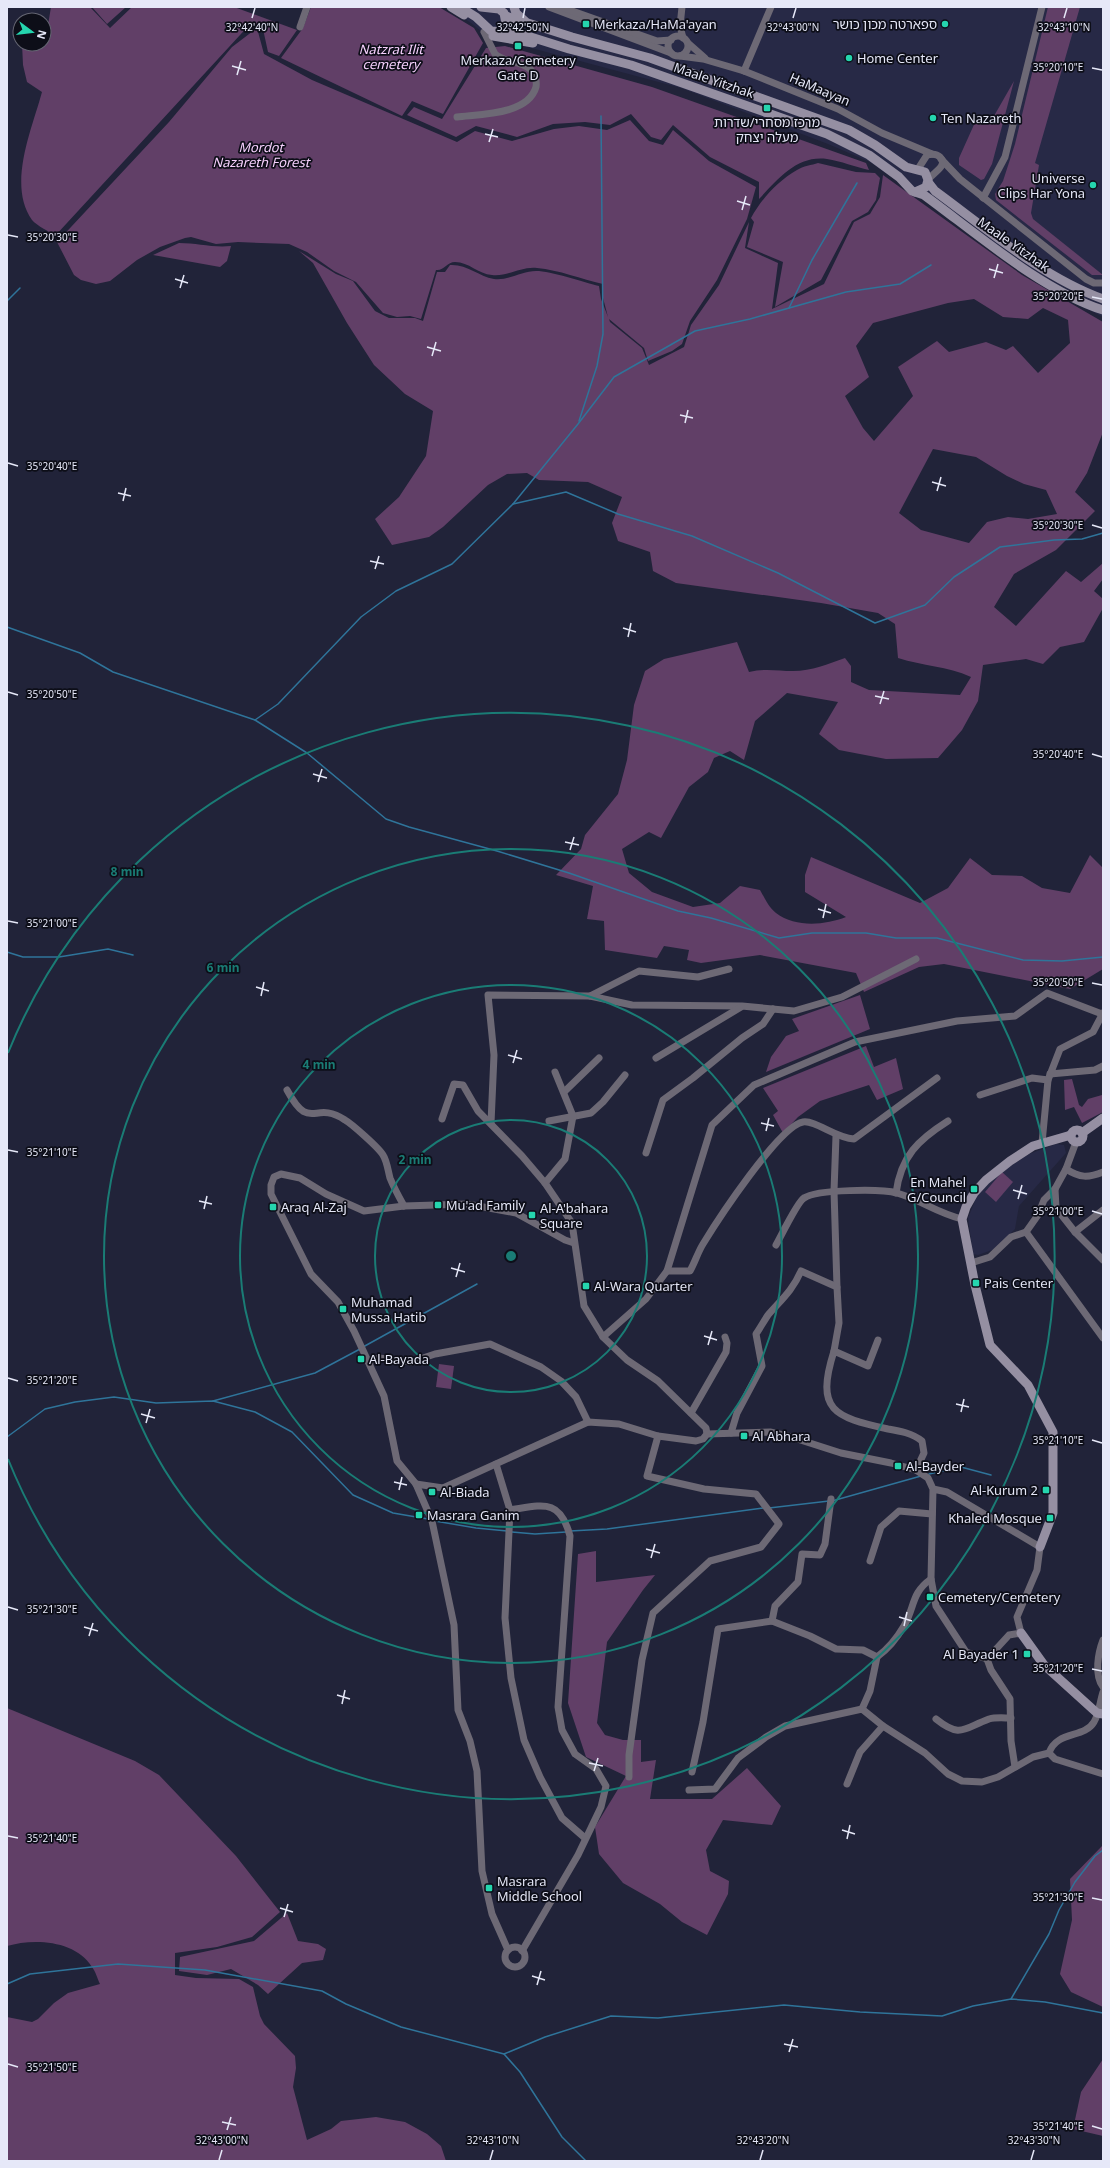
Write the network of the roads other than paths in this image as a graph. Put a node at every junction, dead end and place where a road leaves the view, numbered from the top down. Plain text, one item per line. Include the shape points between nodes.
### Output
1 (307, 7) edge
2 (451, 7) edge
3 (460, 7) edge
4 (481, 7) edge
5 (514, 7) edge
6 (549, 7) edge
7 (561, 7) edge
8 (680, 7) edge
9 (771, 7) edge
10 (1042, 7) edge
11 (493, 9) edge
12 (506, 13) edge
13 (680, 21) junction
14 (529, 24) junction
15 (300, 27) dead end
16 (485, 29) junction
17 (499, 31) junction
18 (506, 38) junction
19 (672, 39) junction
20 (685, 40) junction
21 (494, 51) junction
22 (671, 53) junction
23 (597, 56) junction
24 (680, 56) junction
25 (710, 60) junction
26 (744, 71) junction
27 (457, 117) dead end
28 (918, 148) junction
29 (932, 154) junction
30 (924, 159) junction
31 (941, 159) junction
32 (917, 169) junction
33 (938, 171) junction
34 (960, 179) junction
35 (928, 181) junction
36 (906, 185) junction
37 (915, 192) junction
38 (983, 198) junction
39 (1103, 283) edge
40 (1103, 299) edge
41 (1103, 310) edge
42 (916, 959) dead end
43 (729, 969) dead end
44 (590, 996) junction
45 (742, 1006) junction
46 (773, 1009) junction
47 (1103, 1013) edge
48 (599, 1058) dead end
49 (656, 1058) dead end
50 (1103, 1066) edge
51 (555, 1072) dead end
52 (625, 1075) dead end
53 (1049, 1077) junction
54 (937, 1078) dead end
55 (287, 1090) dead end
56 (564, 1092) junction
57 (980, 1096) dead end
58 (573, 1116) junction
59 (1103, 1118) edge
60 (442, 1119) dead end
61 (550, 1121) dead end
62 (948, 1121) dead end
63 (491, 1123) junction
64 (836, 1136) junction
65 (1074, 1139) junction
66 (1042, 1142) junction
67 (646, 1153) dead end
68 (1066, 1169) junction
69 (1103, 1172) edge
70 (545, 1184) junction
71 (1055, 1189) junction
72 (834, 1191) junction
73 (896, 1193) junction
74 (404, 1206) junction
75 (1103, 1210) edge
76 (962, 1219) junction
77 (1026, 1232) junction
78 (1075, 1232) junction
79 (574, 1243) junction
80 (776, 1245) dead end
81 (1103, 1260) edge
82 (971, 1264) junction
83 (667, 1271) junction
84 (836, 1287) junction
85 (603, 1337) junction
86 (725, 1337) dead end
87 (1103, 1338) edge
88 (878, 1340) dead end
89 (834, 1351) junction
90 (368, 1361) junction
91 (691, 1413) junction
92 (588, 1422) junction
93 (731, 1433) junction
94 (706, 1434) junction
95 (658, 1436) junction
96 (496, 1464) junction
97 (916, 1470) junction
98 (416, 1484) junction
99 (933, 1488) junction
100 (831, 1499) dead end
101 (510, 1510) junction
102 (932, 1514) junction
103 (1040, 1547) junction
104 (870, 1561) dead end
105 (931, 1578) junction
106 (772, 1621) junction
107 (1021, 1633) junction
108 (1103, 1640) edge
109 (877, 1657) junction
110 (987, 1659) junction
111 (1103, 1687) edge
112 (1103, 1692) edge
113 (862, 1709) junction
114 (1100, 1713) edge
115 (1011, 1718) junction
116 (936, 1719) dead end
117 (883, 1726) junction
118 (1049, 1753) junction
119 (1015, 1767) junction
120 (692, 1772) dead end
121 (1103, 1774) edge
122 (629, 1777) dead end
123 (847, 1784) dead end
124 (689, 1790) dead end
125 (585, 1838) junction
126 (508, 1950) junction
127 (522, 1951) junction

1 - 15 street
2 - 16 street
3 - 16 street via 476,17
4 - 11 street
5 - 14 street via 518,15
6 - 22 street
7 - 19 street via 657,41
8 - 13 street
9 - 26 street
10 - 38 street via 1005,157
11 - 12 street
11 - 16 street via 485,15
12 - 14 street, Maale Yitzhak
12 - 17 street via 506,24
13 - 19 street
13 - 20 street
14 - 32 street, Maale Yitzhak via 634,53 831,123 863,137 906,167
16 - 17 street
16 - 18 street via 494,37
16 - 21 street
17 - 23 street, Maale Yitzhak via 518,33
18 - 21 street via 495,44
18 - 23 street
19 - 20 street
19 - 22 street via 669,48
20 - 24 street via 688,50
20 - 25 street, HaMaayan via 698,54
21 - 27 street via 498,57 516,62 532,71 537,85 534,94 527,101 508,111
22 - 24 street
23 - 36 street, Maale Yitzhak via 646,70 844,141 881,163
24 - 25 street, HaMaayan
25 - 26 street, HaMaayan
26 - 28 street, HaMaayan via 838,109 882,133
28 - 29 street, HaMaayan
28 - 30 street
29 - 30 street
29 - 31 street, HaMaayan
30 - 32 street
31 - 33 street via 942,164
31 - 34 street
32 - 35 street via 925,172
32 - 36 street via 908,174
33 - 34 street via 948,172
33 - 35 street
34 - 38 street
35 - 37 street via 923,190
35 - 40 street, Maale Yitzhak via 935,191 1033,261 1078,288
36 - 37 street
37 - 41 street, Maale Yitzhak via 924,195 1045,281 1073,298
38 - 39 street via 1086,279 1094,283
42 - 46 street via 842,997 794,1011
43 - 44 street via 698,977 639,971
44 - 45 street via 632,1005
44 - 63 street via 488,995 494,1055
45 - 46 street
45 - 49 street
46 - 67 street via 763,1024 663,1100
47 - 53 street via 1093,1032 1060,1048
47 - 83 street via 1047,993 1015,1016 957,1021 855,1042 754,1085 712,1125
48 - 56 street
50 - 53 street via 1094,1070
51 - 56 street
52 - 58 street via 603,1102 590,1113
53 - 57 street via 1032,1078
53 - 66 street
54 - 64 street via 860,1137 854,1140
55 - 74 street via 296,1107 304,1114 312,1115 322,1111 335,1114 347,1121 383,1154 391,1180
56 - 58 street
58 - 61 street
58 - 70 street via 565,1159
59 - 65 street via 1082,1133 1081,1140
60 - 63 street via 454,1084 463,1085 478,1111
62 - 73 street via 926,1135 907,1157 898,1175
63 - 70 street
64 - 72 street
64 - 83 street via 810,1122 801,1122 783,1136 745,1180 702,1245 690,1271
65 - 66 street
65 - 68 street
66 - 76 street via 1010,1161 986,1180 974,1193
68 - 69 street via 1078,1176 1091,1177
68 - 71 street
70 - 79 street via 572,1223
71 - 77 street via 1044,1200 1038,1215
71 - 78 street via 1056,1208
72 - 73 street
72 - 80 street via 815,1193 803,1198
72 - 84 street
73 - 76 street via 918,1201 943,1215
74 - 79 street via 467,1204 516,1214
74 - 90 street via 364,1211 326,1194 300,1178 281,1174 274,1177 271,1185 271,1194 311,1274 338,1302
75 - 78 street
76 - 82 street
77 - 82 street via 1010,1237 990,1257
77 - 87 street
78 - 81 street
79 - 85 street via 584,1306
82 - 103 street via 990,1345 1028,1385 1053,1432 1053,1513
83 - 85 street via 646,1299
84 - 89 street via 839,1323
84 - 93 street via 801,1271 782,1302 768,1315 756,1334 762,1366 737,1413
85 - 91 street via 627,1360 658,1381
86 - 91 street via 728,1343 726,1352
88 - 89 street via 868,1366
89 - 97 street via 829,1367 827,1391 835,1410 841,1416 860,1423 917,1437 924,1447 921,1462
90 - 92 street via 379,1358 411,1362 435,1354 490,1344 541,1367 561,1381 576,1397
90 - 98 street via 384,1396 397,1461
91 - 94 street via 706,1428
92 - 95 street via 619,1424
92 - 96 street
93 - 94 street
93 - 97 street via 770,1432 841,1454
94 - 95 street via 703,1439 696,1441
95 - 122 street via 647,1476 704,1489 756,1494 779,1524 761,1547 710,1561 653,1613 640,1674 629,1755
96 - 98 street via 443,1488
96 - 101 street
97 - 99 street via 928,1478
98 - 126 street via 432,1521 454,1625 458,1710 470,1741 478,1776 482,1871 492,1914
99 - 102 street
99 - 103 street via 947,1492
100 - 106 street via 825,1544 820,1555 802,1554 798,1582 774,1606
101 - 125 street via 505,1618 511,1678 524,1740 562,1818
101 - 125 street via 540,1506 558,1511 566,1522 570,1536 558,1707 562,1730 575,1754 596,1769 606,1786 601,1807
102 - 104 street via 899,1511 881,1528
102 - 105 street
103 - 107 street via 1038,1570 1017,1616
105 - 109 street via 921,1586 904,1626 888,1649
105 - 110 street via 936,1606 966,1652
106 - 109 street via 836,1649 863,1650
106 - 120 street via 718,1629
107 - 110 street via 1009,1635
107 - 114 street via 1044,1665
108 - 111 street via 1098,1662 1099,1681
109 - 113 street via 870,1691
110 - 115 street via 991,1670 1010,1699
112 - 114 street
113 - 117 street
113 - 124 street via 785,1726 738,1758 715,1789
114 - 118 street via 1088,1729 1057,1741
115 - 116 street via 990,1719 966,1730 948,1729
115 - 119 street
117 - 119 street via 925,1753 948,1774 962,1782 982,1782 998,1777
117 - 123 street via 860,1752
118 - 119 street via 1033,1757
118 - 121 street via 1055,1759
125 - 127 street via 578,1856
126 - 127 street via 514,1948
126 - 127 street via 505,1956 506,1963 515,1968 521,1966 525,1960

